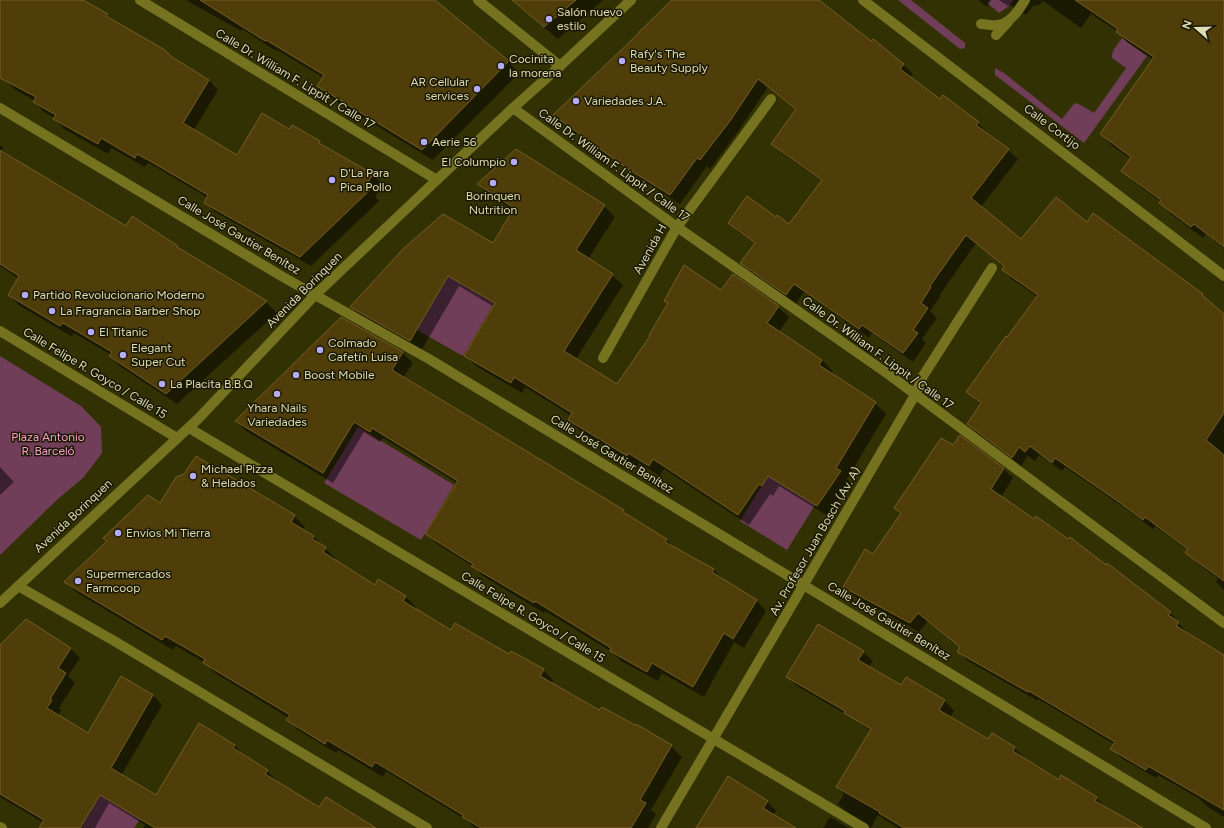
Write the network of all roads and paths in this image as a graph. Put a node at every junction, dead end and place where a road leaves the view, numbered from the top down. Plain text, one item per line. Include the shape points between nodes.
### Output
1 (140, 0) edge
2 (478, 0) edge
3 (631, 0) edge
4 (863, 0) edge
5 (1025, 0) edge
6 (1008, 22) junction
7 (981, 24) dead end
8 (996, 35) dead end
9 (560, 66) junction
10 (771, 99) dead end
11 (0, 108) edge
12 (513, 108) junction
13 (437, 180) junction
14 (677, 227) junction
15 (992, 268) dead end
16 (1224, 276) edge
17 (315, 295) junction
18 (0, 331) edge
19 (603, 358) dead end
20 (915, 395) junction
21 (189, 428) junction
22 (177, 438) junction
23 (805, 585) junction
24 (18, 586) junction
25 (0, 603) edge
26 (1224, 623) edge
27 (714, 739) junction
28 (428, 828) edge
29 (661, 828) edge
30 (864, 828) edge
31 (1206, 828) edge

1 - 13 street, Calle Dr. William F. Lippit / Calle 17
2 - 9 street
3 - 9 street, Avenida Borinquen
4 - 16 street, Calle Cortijo
5 - 6 street
6 - 7 street via 996,26
6 - 8 street
9 - 12 street, Avenida Borinquen
10 - 14 street, Avenida H
11 - 17 street, Calle José Gautier Benítez
12 - 13 street, Avenida Borinquen
12 - 14 street, Calle Dr. William F. Lippit / Calle 17
13 - 17 street, Avenida Borinquen
14 - 19 street, Avenida H
14 - 20 street, Calle Dr. William F. Lippit / Calle 17
15 - 20 street, Av. Profesor Juan Bosch (Av. A) via 923,376
17 - 21 street, Avenida Borinquen
17 - 23 street, Calle José Gautier Benítez via 429,359
18 - 22 street, Calle Felipe R. Goyco / Calle 15
20 - 23 street, Av. Profesor Juan Bosch (Av. A)
20 - 26 street, Calle Dr. William F. Lippit / Calle 17
21 - 22 street, Avenida Borinquen
21 - 27 street, Calle Felipe R. Goyco / Calle 15
22 - 24 street, Avenida Borinquen
23 - 27 street, Av. Profesor Juan Bosch (Av. A)
23 - 31 street, Calle José Gautier Benítez
24 - 25 street, Avenida Borinquen
24 - 28 street
27 - 29 street, Av. Profesor Juan Bosch (Av. A)
27 - 30 street, Calle Felipe R. Goyco / Calle 15

